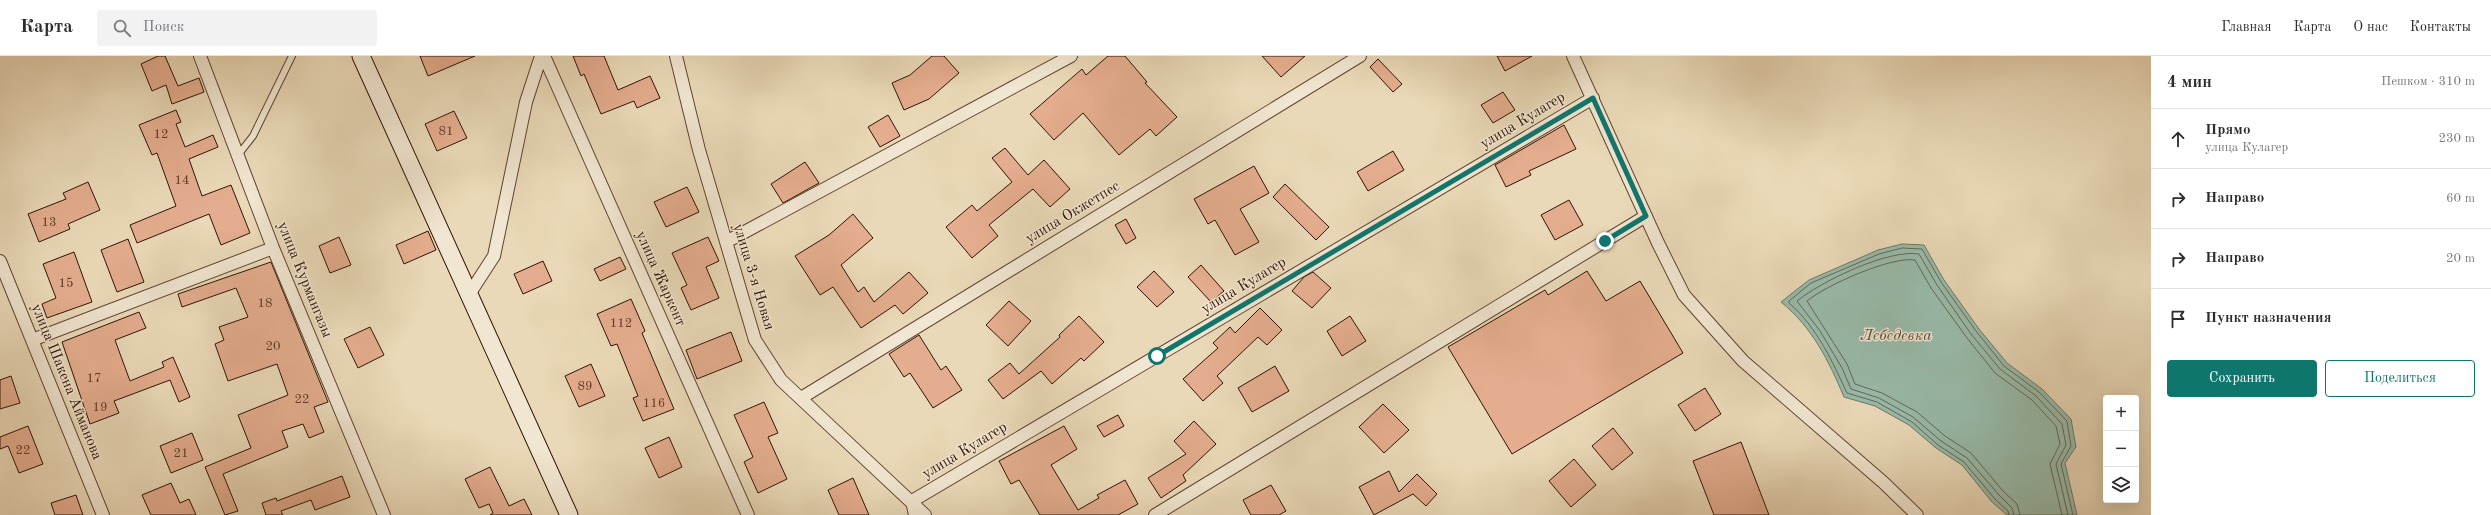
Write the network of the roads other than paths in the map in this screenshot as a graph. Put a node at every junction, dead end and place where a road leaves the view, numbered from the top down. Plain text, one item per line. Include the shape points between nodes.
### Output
1 (200, 56) edge
2 (292, 56) edge
3 (361, 56) edge
4 (542, 56) edge
5 (676, 56) edge
6 (1071, 56) edge
7 (1360, 56) edge
8 (1573, 56) edge
9 (1593, 98) junction
10 (238, 155) junction
11 (1646, 216) junction
12 (726, 242) junction
13 (273, 248) junction
14 (0, 261) edge
15 (468, 296) junction
16 (32, 340) junction
17 (801, 398) junction
18 (912, 502) junction
19 (103, 515) edge
20 (384, 515) edge
21 (569, 515) edge
22 (748, 515) edge
23 (915, 515) edge
24 (925, 515) edge
25 (1155, 515) edge
26 (1916, 515) edge

1 - 10 street, улица Курмангазы
2 - 10 lane via 253,136
3 - 15 street
4 - 15 street via 526,102 494,256
4 - 22 street, улица Жаркент
5 - 12 street, улица 3-я Новая via 699,150
6 - 12 street
7 - 17 street, улица Окжетпес
8 - 9 street
9 - 11 street
9 - 18 street, улица Кулагер
10 - 13 street, улица Курмангазы
11 - 25 street
11 - 26 street via 1684,295 1743,361 1884,483
12 - 17 street, улица 3-я Новая via 755,340 781,380
13 - 16 street
13 - 20 street, улица Курмангазы
14 - 16 street, улица Шакена Айманова
15 - 21 street
16 - 19 street, улица Шакена Айманова
17 - 18 street, улица 3-я Новая
18 - 23 street
18 - 24 street, улица 3-я Новая

